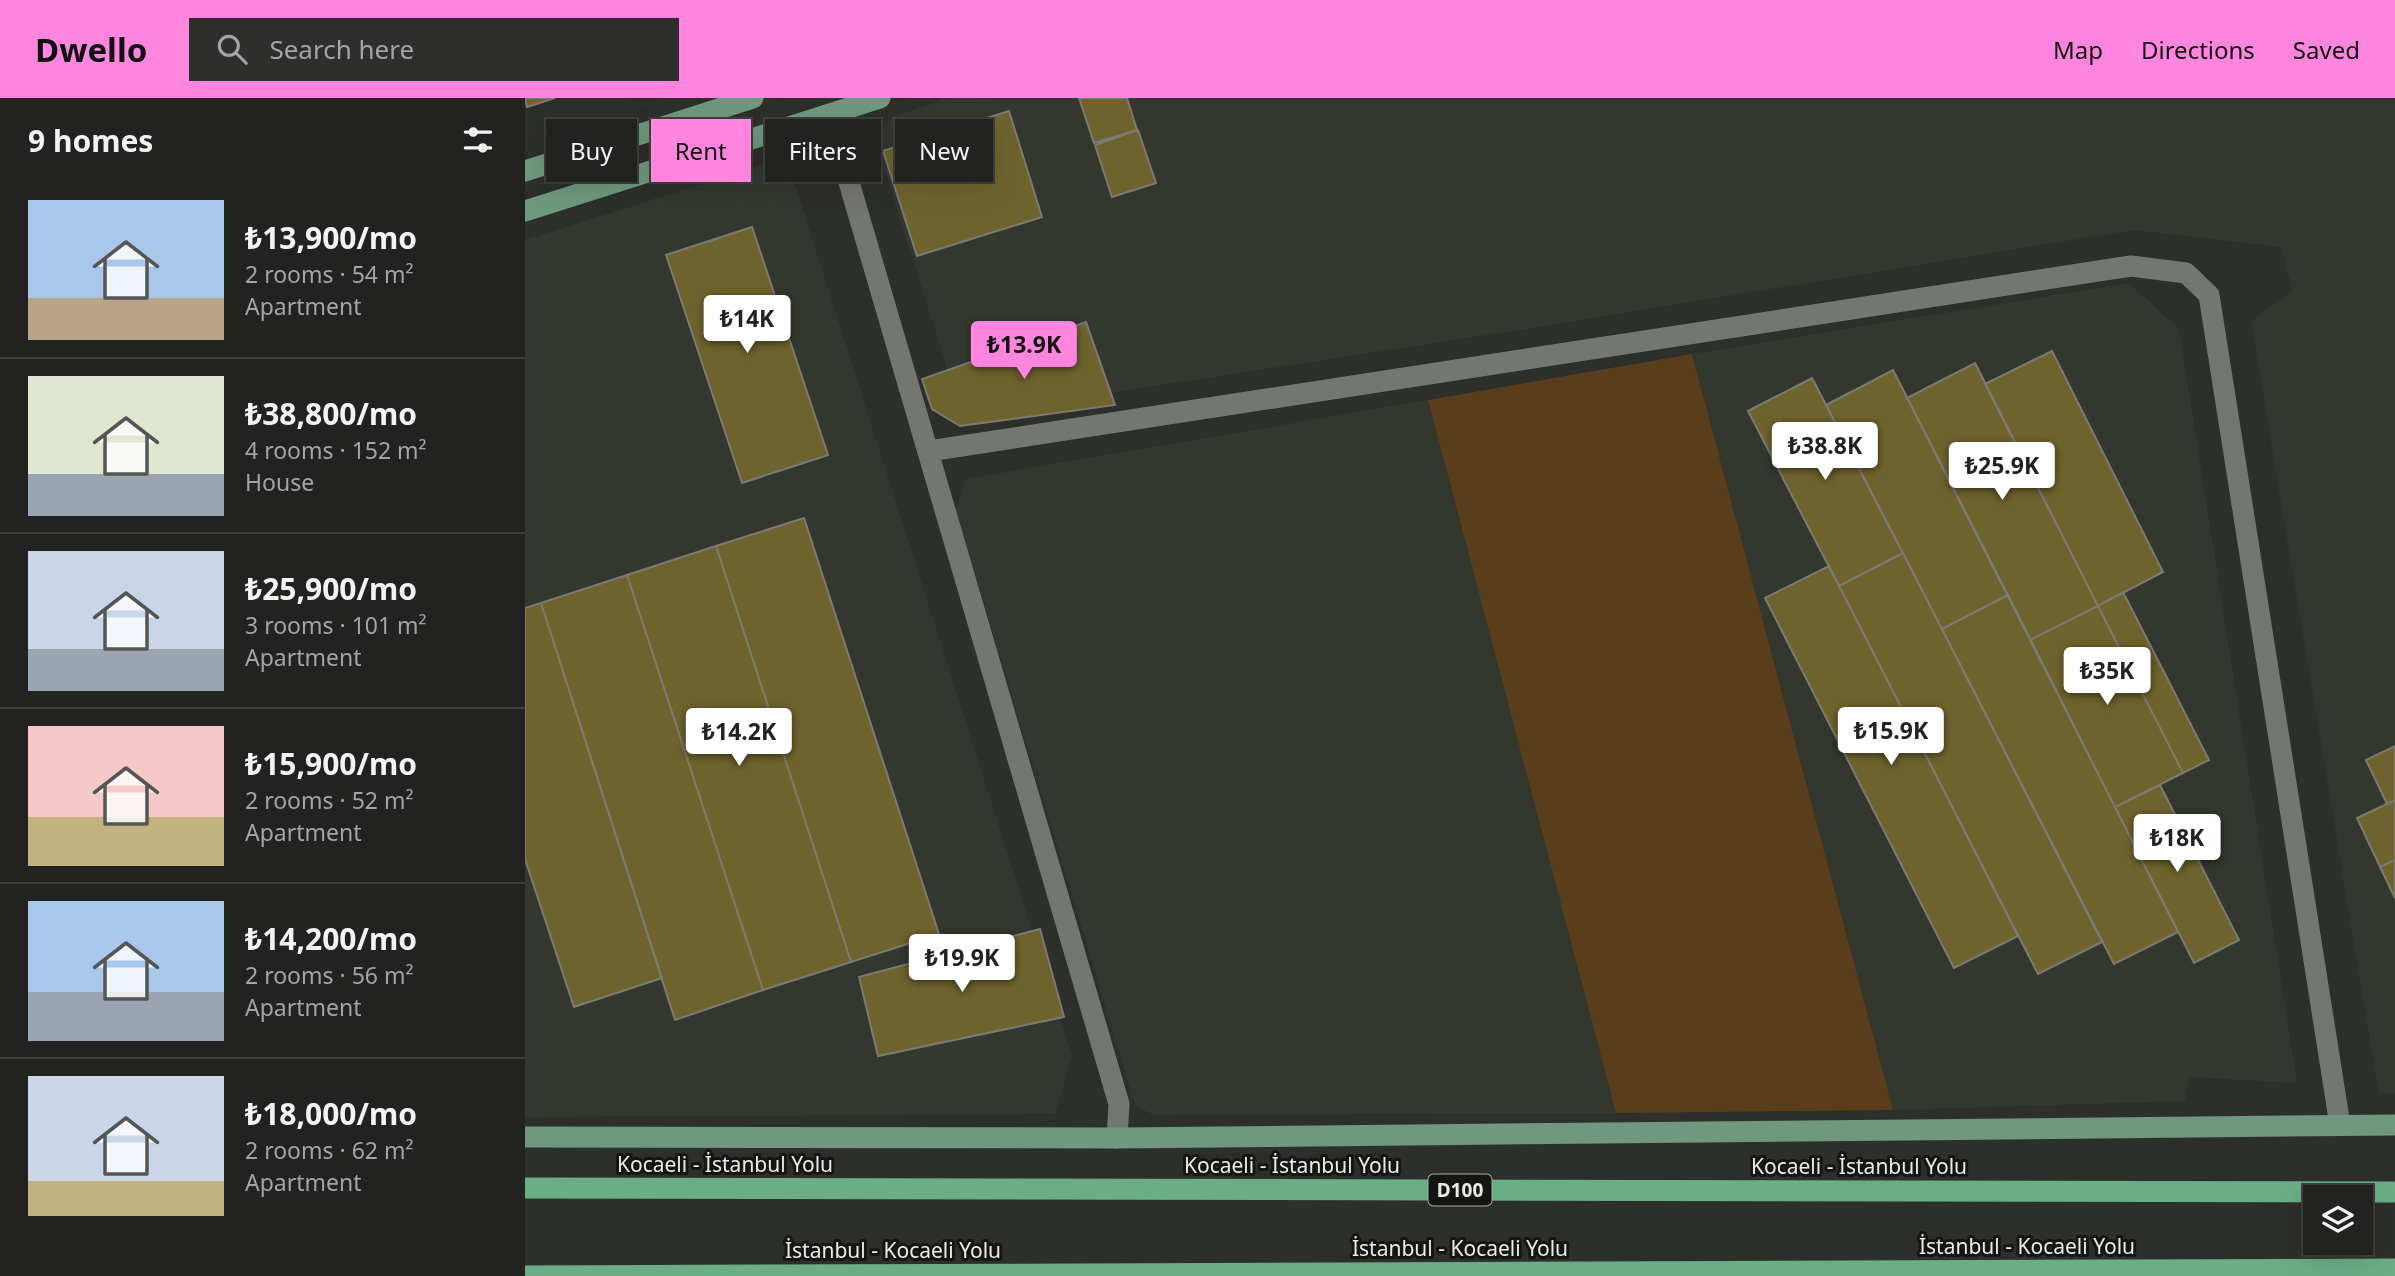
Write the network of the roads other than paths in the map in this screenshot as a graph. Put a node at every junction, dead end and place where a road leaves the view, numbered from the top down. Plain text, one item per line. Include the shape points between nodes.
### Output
1 (753, 98) edge
2 (880, 98) edge
3 (829, 114) junction
4 (526, 170) edge
5 (525, 211) edge
6 (929, 451) junction
7 (2340, 1125) junction
8 (2395, 1125) edge
9 (525, 1137) edge
10 (1117, 1138) junction
11 (525, 1188) edge
12 (2395, 1192) edge
13 (2395, 1269) edge
14 (525, 1276) edge

1 - 4 main road
2 - 3 main road
3 - 5 main road
3 - 6 street
6 - 7 street via 2131,267 2186,273 2209,295
6 - 10 street via 1119,1104
7 - 8 main road
7 - 10 main road
9 - 10 main road
11 - 12 highway, Kocaeli - İstanbul Yolu / D100
13 - 14 highway, İstanbul - Kocaeli Yolu

